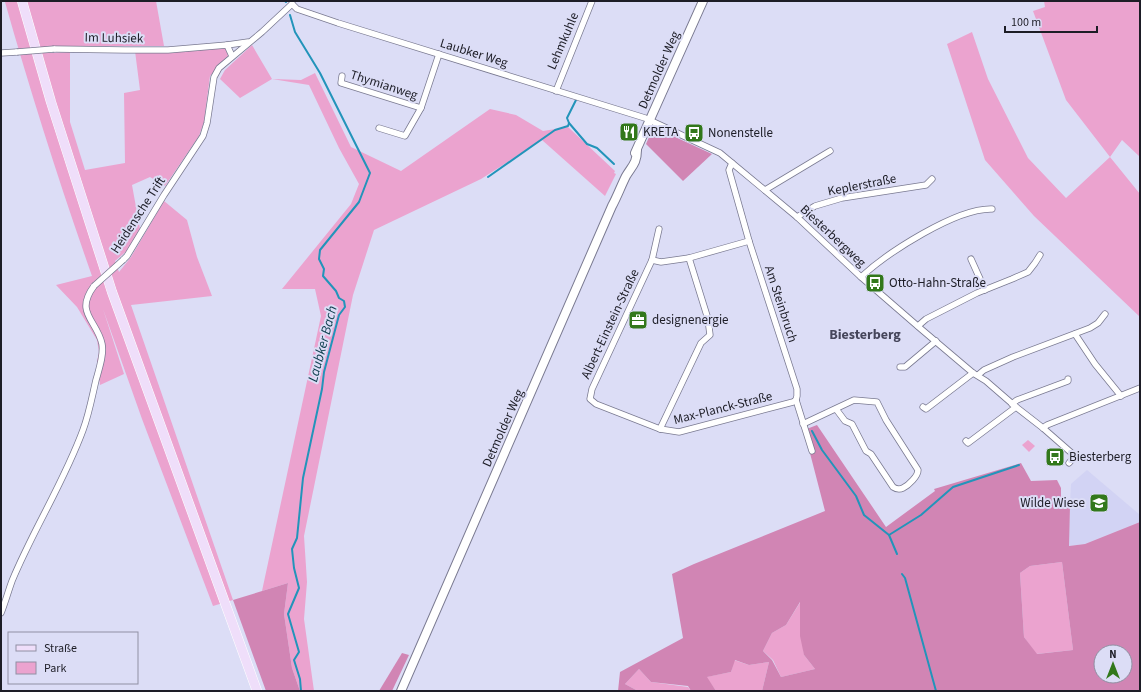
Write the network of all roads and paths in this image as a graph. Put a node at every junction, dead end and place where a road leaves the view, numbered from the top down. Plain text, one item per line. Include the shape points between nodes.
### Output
1 (22, 1) edge
2 (592, 1) edge
3 (703, 1) edge
4 (293, 2) edge
5 (250, 41) junction
6 (227, 45) junction
7 (1, 53) edge
8 (439, 54) junction
9 (232, 56) junction
10 (342, 76) dead end
11 (556, 90) junction
12 (422, 108) junction
13 (650, 120) junction
14 (379, 128) dead end
15 (830, 150) dead end
16 (732, 163) junction
17 (932, 179) dead end
18 (765, 190) junction
19 (992, 209) dead end
20 (797, 217) junction
21 (659, 229) dead end
22 (749, 241) junction
23 (1040, 255) dead end
24 (689, 258) junction
25 (971, 259) dead end
26 (652, 260) junction
27 (861, 277) junction
28 (985, 290) junction
29 (1105, 314) dead end
30 (918, 326) junction
31 (1075, 334) junction
32 (936, 341) junction
33 (900, 367) dead end
34 (976, 374) junction
35 (1068, 379) dead end
36 (1140, 388) edge
37 (1121, 396) junction
38 (590, 398) joint
39 (796, 400) junction
40 (1014, 405) junction
41 (923, 407) dead end
42 (836, 409) junction
43 (804, 424) junction
44 (1043, 428) junction
45 (660, 429) junction
46 (966, 441) dead end
47 (812, 451) dead end
48 (1070, 463) dead end
49 (1, 613) edge
50 (257, 691) edge
51 (401, 691) edge

1 - 50 main road via 51,102 112,292
2 - 11 street, Lehmkuhle
3 - 13 street, Detmolder Weg
4 - 5 street, Heidensche Trift
4 - 8 street, Laubker Weg via 297,9
5 - 6 street, Im Luhsiek
5 - 9 street, Heidensche Trift
6 - 7 street, Im Luhsiek, bridge via 168,50 54,49
6 - 9 street
8 - 11 street, Laubker Weg
8 - 12 street
9 - 49 street, Heidensche Trift, bridge via 219,68 214,77 203,136 127,256 87,295 88,317 100,336 102,346 89,410 75,449 12,581
10 - 12 street, Thymianweg via 340,86
11 - 13 street, Laubker Weg
12 - 14 street via 405,136
13 - 16 street, Biesterbergweg via 716,151
13 - 51 street, Detmolder Weg via 637,150 633,167 626,175
15 - 18 street
16 - 18 street, Biesterbergweg
16 - 22 street, Am Steinbruch via 729,170
17 - 20 street, Keplerstraße via 926,185 842,198 815,206
18 - 20 street, Biesterbergweg
19 - 27 street via 972,211 943,224 889,254
20 - 27 street, Biesterbergweg
21 - 26 street, Albert-Einstein-Straße
22 - 24 street, Albert-Einstein-Straße
22 - 39 street, Am Steinbruch via 797,389
23 - 28 street via 1028,272
24 - 26 street, Albert-Einstein-Straße via 661,262
24 - 45 street via 708,319 710,335 701,343
25 - 28 street
26 - 38 street, Albert-Einstein-Straße via 590,393
27 - 30 street, Biesterbergweg
28 - 30 street via 926,319
29 - 31 street via 1093,327
30 - 32 street, Biesterbergweg
31 - 34 street
31 - 37 street
32 - 33 street via 905,367
32 - 34 street, Biesterbergweg
34 - 40 street, Biesterbergweg
34 - 41 street via 926,409
35 - 40 street via 1017,400
36 - 37 street
37 - 44 street
38 - 45 street, Max-Planck-Straße via 596,404
39 - 43 street, Am Steinbruch
39 - 45 street, Max-Planck-Straße via 679,432
40 - 44 street, Biesterbergweg
40 - 46 street via 968,443
42 - 42 street via 854,400 877,402 918,470 916,478 903,488 893,487 872,454 866,451 852,424 845,421
42 - 43 street
43 - 47 street, Am Steinbruch
44 - 48 street, Biesterbergweg via 1075,456

